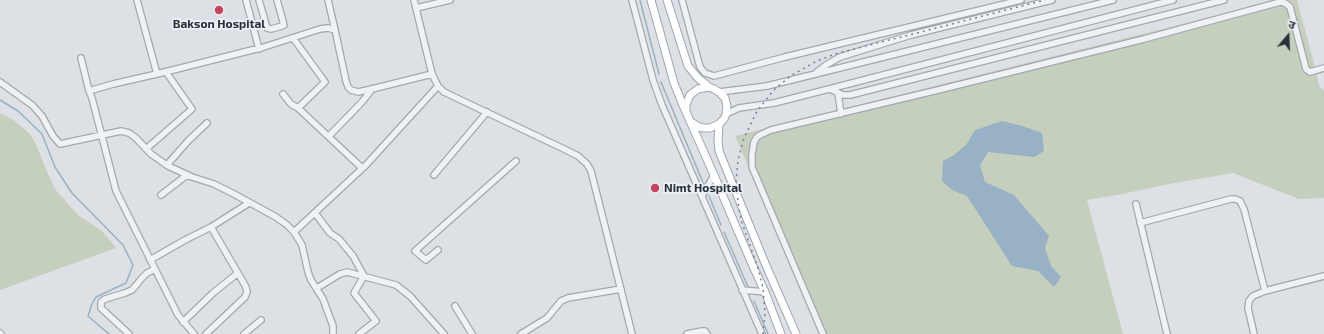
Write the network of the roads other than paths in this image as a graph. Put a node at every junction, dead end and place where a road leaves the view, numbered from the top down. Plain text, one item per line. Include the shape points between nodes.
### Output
1 (137, 0) edge
2 (246, 0) edge
3 (259, 0) edge
4 (277, 0) edge
5 (328, 0) edge
6 (414, 0) edge
7 (450, 0) edge
8 (632, 0) edge
9 (652, 0) edge
10 (666, 0) edge
11 (682, 0) edge
12 (1022, 0) edge
13 (1052, 0) edge
14 (1113, 0) edge
15 (1173, 0) edge
16 (1224, 0) edge
17 (416, 8) junction
18 (335, 30) junction
19 (293, 38) junction
20 (259, 49) junction
21 (82, 58) dead end
22 (1324, 68) edge
23 (166, 72) junction
24 (816, 73) junction
25 (158, 74) junction
26 (432, 74) junction
27 (0, 82) edge
28 (438, 86) junction
29 (709, 87) junction
30 (829, 89) junction
31 (372, 90) junction
32 (89, 91) junction
33 (720, 92) junction
34 (838, 93) junction
35 (283, 94) dead end
36 (298, 108) junction
37 (686, 111) junction
38 (487, 112) junction
39 (726, 114) junction
40 (841, 114) junction
41 (690, 121) junction
42 (207, 123) dead end
43 (719, 124) junction
44 (101, 135) junction
45 (329, 136) junction
46 (146, 149) junction
47 (516, 161) dead end
48 (167, 165) junction
49 (362, 168) junction
50 (187, 174) junction
51 (434, 174) dead end
52 (714, 175) junction
53 (161, 195) dead end
54 (702, 196) junction
55 (249, 203) junction
56 (1136, 204) dead end
57 (314, 213) junction
58 (1140, 222) junction
59 (211, 227) junction
60 (294, 232) junction
61 (438, 250) dead end
62 (150, 260) junction
63 (155, 269) junction
64 (238, 273) junction
65 (364, 276) junction
66 (1324, 276) edge
67 (317, 288) junction
68 (621, 289) junction
69 (742, 290) junction
70 (1265, 291) junction
71 (765, 292) junction
72 (455, 306) dead end
73 (261, 320) dead end
74 (183, 322) junction
75 (129, 334) edge
76 (194, 334) edge
77 (206, 334) edge
78 (244, 334) edge
79 (333, 334) edge
80 (359, 334) edge
81 (444, 334) edge
82 (472, 334) edge
83 (521, 334) edge
84 (632, 334) edge
85 (687, 334) edge
86 (706, 334) edge
87 (762, 334) edge
88 (781, 334) edge
89 (796, 334) edge
90 (823, 334) edge
91 (1167, 334) edge
92 (1254, 334) edge

1 - 25 street
2 - 20 street
3 - 4 street via 267,28 271,30 284,25
5 - 18 street
6 - 17 street
7 - 17 street
8 - 54 street via 653,80
9 - 37 main road via 674,83
10 - 29 main road via 688,66
11 - 12 street via 700,67 705,73 714,76
13 - 24 street via 911,35 840,57
14 - 24 street
15 - 30 street
16 - 34 street via 850,95
17 - 26 street
18 - 19 street via 320,29
18 - 31 street via 348,87 358,92
19 - 20 street
19 - 36 street via 325,82
20 - 23 street
21 - 32 street
22 - 40 street via 1310,72 1306,69 1290,7 1280,2 1144,39
23 - 25 street
23 - 46 street via 192,109
24 - 33 street via 767,86
25 - 32 street
26 - 28 street
26 - 31 street
27 - 44 street via 32,105 60,144
28 - 38 street
28 - 49 street
29 - 33 main road
29 - 37 main road via 698,89 690,96
30 - 34 street
30 - 39 street via 774,103 739,108
31 - 45 street
32 - 44 street
33 - 39 main road via 725,98
34 - 40 street
35 - 36 street
36 - 45 street
37 - 41 main road
38 - 51 street
38 - 68 street via 578,156 587,164 591,171
39 - 43 main road
40 - 90 street via 760,135 755,139 752,154 752,168
41 - 43 main road via 704,128
41 - 52 main road
42 - 48 street
43 - 89 main road via 719,151
44 - 46 street via 121,131 129,133
44 - 62 street via 116,192
45 - 49 street
46 - 48 street
47 - 61 street via 415,251 426,260
48 - 50 street
49 - 57 street
50 - 53 street
50 - 55 street via 214,184
52 - 54 street
52 - 71 main road
54 - 69 street
55 - 59 street
55 - 60 street via 287,225
56 - 58 street
57 - 60 street
57 - 65 street via 353,256
58 - 70 street via 1235,199 1240,201
58 - 91 street
59 - 62 street
59 - 64 street
60 - 67 street via 302,245 311,280
62 - 63 street
63 - 74 street
63 - 75 street via 147,273 132,290 101,302 101,308
64 - 74 street
64 - 77 street via 246,287 245,297
65 - 67 street via 345,272
65 - 80 street via 354,293 376,321
65 - 81 street via 400,287
66 - 70 street
67 - 79 street via 333,326
68 - 83 street via 568,298 547,318
68 - 84 street
69 - 71 street
69 - 87 street
70 - 92 street via 1253,296 1249,301 1248,308
71 - 88 main road
72 - 82 street
73 - 78 street
74 - 76 street
85 - 86 street via 702,331

